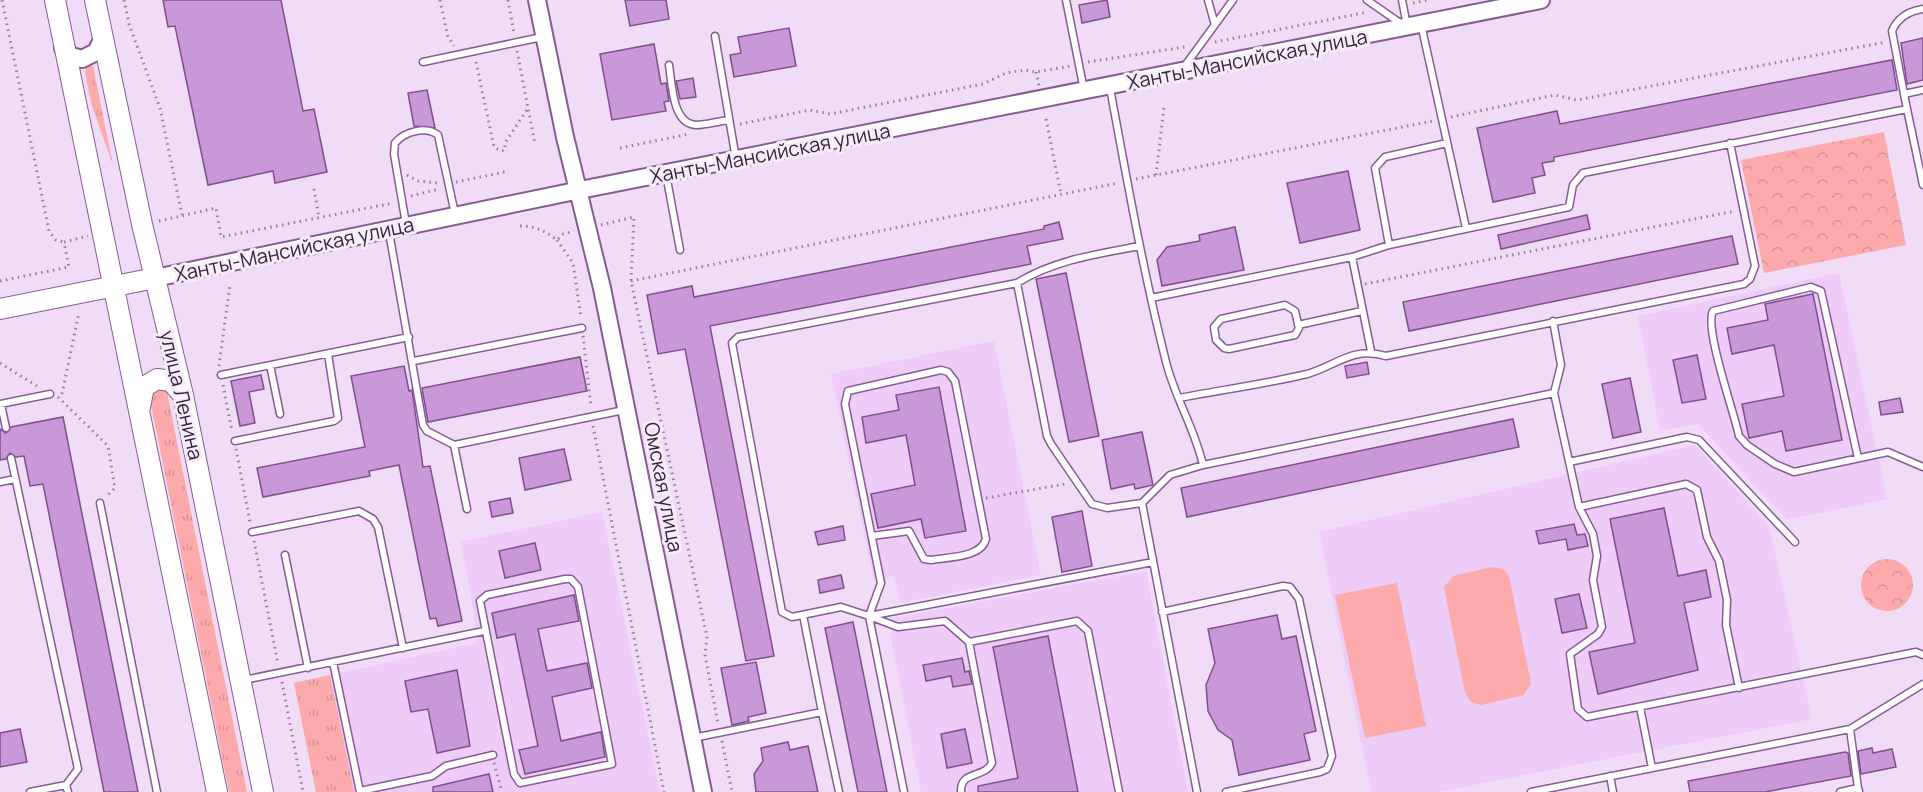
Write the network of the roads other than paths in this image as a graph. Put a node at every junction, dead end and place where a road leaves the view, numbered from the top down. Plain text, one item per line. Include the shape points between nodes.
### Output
1 (55, 0) edge
2 (95, 0) edge
3 (537, 0) edge
4 (1066, 0) edge
5 (1208, 0) edge
6 (1233, 0) edge
7 (1367, 0) edge
8 (1540, 0) edge
9 (1402, 2) edge
10 (1923, 9) edge
11 (1215, 25) junction
12 (1411, 26) junction
13 (715, 36) dead end
14 (544, 37) junction
15 (103, 38) junction
16 (63, 48) junction
17 (423, 62) dead end
18 (669, 65) dead end
19 (1181, 72) junction
20 (1110, 86) junction
21 (1923, 90) edge
22 (1084, 91) junction
23 (1904, 94) junction
24 (1907, 109) junction
25 (729, 123) junction
26 (1447, 143) junction
27 (1730, 143) junction
28 (736, 159) junction
29 (666, 173) junction
30 (1923, 185) edge
31 (580, 190) junction
32 (456, 215) junction
33 (406, 225) junction
34 (1467, 228) junction
35 (388, 229) junction
36 (1389, 245) junction
37 (1140, 246) junction
38 (680, 250) dead end
39 (1352, 257) junction
40 (155, 278) junction
41 (1017, 283) junction
42 (114, 286) junction
43 (1151, 298) junction
44 (0, 309) edge
45 (1362, 311) junction
46 (1553, 321) junction
47 (1298, 325) junction
48 (582, 328) road end
49 (409, 337) junction
50 (1371, 351) junction
51 (328, 354) junction
52 (414, 361) junction
53 (270, 365) junction
54 (221, 375) road end
55 (1554, 393) junction
56 (50, 394) road end
57 (183, 395) junction
58 (1179, 398) junction
59 (1, 404) edge
60 (140, 407) junction
61 (627, 409) junction
62 (280, 414) dead end
63 (6, 428) dead end
64 (235, 441) road end
65 (454, 445) junction
66 (11, 458) dead end
67 (1858, 458) junction
68 (1569, 462) junction
69 (1203, 465) junction
70 (1923, 466) edge
71 (15, 479) junction
72 (0, 482) edge
73 (100, 503) road end
74 (1142, 503) junction
75 (1580, 507) junction
76 (467, 509) dead end
77 (252, 532) road end
78 (872, 536) junction
79 (1795, 542) dead end
80 (285, 555) dead end
81 (1153, 562) junction
82 (1162, 612) junction
83 (803, 615) junction
84 (869, 616) junction
85 (484, 632) junction
86 (969, 642) junction
87 (403, 648) junction
88 (1923, 655) edge
89 (333, 662) junction
90 (308, 668) junction
91 (242, 681) junction
92 (1923, 684) edge
93 (1739, 688) junction
94 (1640, 707) junction
95 (822, 712) junction
96 (1850, 729) junction
97 (693, 738) junction
98 (493, 755) road end
99 (1652, 768) junction
100 (1610, 776) junction
101 (67, 789) edge
102 (1859, 790) edge
103 (32, 792) edge
104 (157, 792) edge
105 (217, 792) edge
106 (263, 792) edge
107 (360, 792) edge
108 (703, 792) edge
109 (839, 792) edge
110 (904, 792) edge
111 (961, 792) edge
112 (1119, 792) edge
113 (1197, 792) edge
114 (1226, 792) edge
115 (1531, 792) edge
116 (1613, 792) edge
117 (1840, 792) edge

1 - 16 main road
2 - 15 main road, улица Ленина
3 - 14 main road, Омская улица
4 - 22 lane
5 - 11 lane
6 - 11 lane
7 - 12 lane
8 - 12 main road, Ханты-Мансийская улица
9 - 12 lane
10 - 23 lane via 1906,13 1892,31
11 - 19 lane
12 - 19 main road, Ханты-Мансийская улица
12 - 26 lane
13 - 25 lane
14 - 17 lane
14 - 31 main road, Омская улица
15 - 16 main road via 96,52 82,59
15 - 40 main road, улица Ленина
16 - 42 main road
18 - 25 lane via 678,112 687,123
19 - 20 main road, Ханты-Мансийская улица
20 - 22 main road, Ханты-Мансийская улица
20 - 37 lane
21 - 23 lane
22 - 28 main road, Ханты-Мансийская улица
23 - 24 lane
24 - 27 lane
24 - 30 lane
25 - 28 lane
26 - 34 lane
26 - 36 lane via 1385,157 1375,168
27 - 34 lane via 1583,173 1573,185 1569,207
27 - 46 lane via 1755,266 1750,279 1744,284
28 - 29 main road, Ханты-Мансийская улица
29 - 31 main road, Ханты-Мансийская улица
29 - 38 lane
31 - 32 main road, Ханты-Мансийская улица
31 - 61 main road, Омская улица
32 - 33 main road, Ханты-Мансийская улица
32 - 33 lane via 438,135 424,130 395,143
33 - 35 main road, Ханты-Мансийская улица
34 - 36 lane
35 - 40 main road, Ханты-Мансийская улица
35 - 49 lane
36 - 39 lane
37 - 41 lane via 1064,261
37 - 43 lane
39 - 43 lane
39 - 45 lane
40 - 42 main road, Ханты-Мансийская улица
40 - 57 main road, улица Ленина
41 - 74 lane via 1047,436 1092,504 1098,507
41 - 83 lane via 738,337 732,343 782,612 792,617
42 - 44 main road, Ханты-Мансийская улица
42 - 60 main road
43 - 58 lane
45 - 47 lane
45 - 50 lane
46 - 50 lane via 1386,356
46 - 55 lane via 1561,365
47 - 47 lane via 1298,332 1292,336 1229,349 1220,345 1214,331 1221,318 1285,304 1295,311
48 - 52 lane
49 - 51 lane
49 - 52 lane
50 - 58 lane via 1337,359 1309,373
51 - 53 lane
51 - 64 lane via 338,418
52 - 65 lane via 423,425
53 - 54 lane
53 - 62 lane
55 - 68 lane
55 - 69 lane
56 - 59 lane
57 - 60 main road via 171,381 157,379 144,387
57 - 91 main road, улица Ленина
58 - 69 lane via 1197,438
59 - 63 lane
60 - 105 main road
61 - 65 lane
61 - 97 main road, Омская улица
65 - 76 lane
66 - 71 lane
67 - 67 lane via 1794,472 1747,445 1739,436 1718,360 1710,320 1713,311 1811,287 1821,291
67 - 70 lane via 1888,452
68 - 75 lane
68 - 79 lane via 1694,437
69 - 74 lane via 1170,475
71 - 72 lane
71 - 101 lane via 78,769
73 - 104 lane
74 - 81 lane
75 - 93 lane via 1686,484 1697,490 1707,537 1719,561 1728,600 1726,625
75 - 94 lane via 1598,556 1593,580 1602,627 1570,654 1578,709 1587,717
77 - 87 lane via 358,511 366,513 378,527
78 - 78 lane via 909,531 920,554 931,560 976,552 984,545 986,539 952,375 941,370 848,391 845,404
78 - 84 lane via 881,587
80 - 90 lane
81 - 82 lane
81 - 84 lane
82 - 113 lane
82 - 114 lane via 1283,586 1299,599 1331,763 1320,772
83 - 84 lane via 841,607
83 - 95 lane
84 - 86 lane via 898,627 945,621
84 - 110 lane
85 - 85 lane via 479,607 483,597 565,579 575,582 612,764 527,783 516,780
85 - 87 lane
86 - 111 lane via 992,763 984,772 966,778 961,783
86 - 112 lane via 1077,621 1083,624 1088,631
87 - 89 lane
88 - 93 lane via 1916,652
89 - 90 lane
89 - 107 lane
90 - 91 lane
91 - 106 main road, улица Ленина
92 - 96 lane
93 - 94 lane
94 - 99 lane
95 - 97 lane
95 - 109 lane
96 - 99 lane
96 - 102 lane
97 - 108 main road, Омская улица
98 - 107 lane via 446,766 432,776
99 - 100 lane
100 - 115 lane
100 - 116 lane
101 - 103 lane
102 - 117 lane

